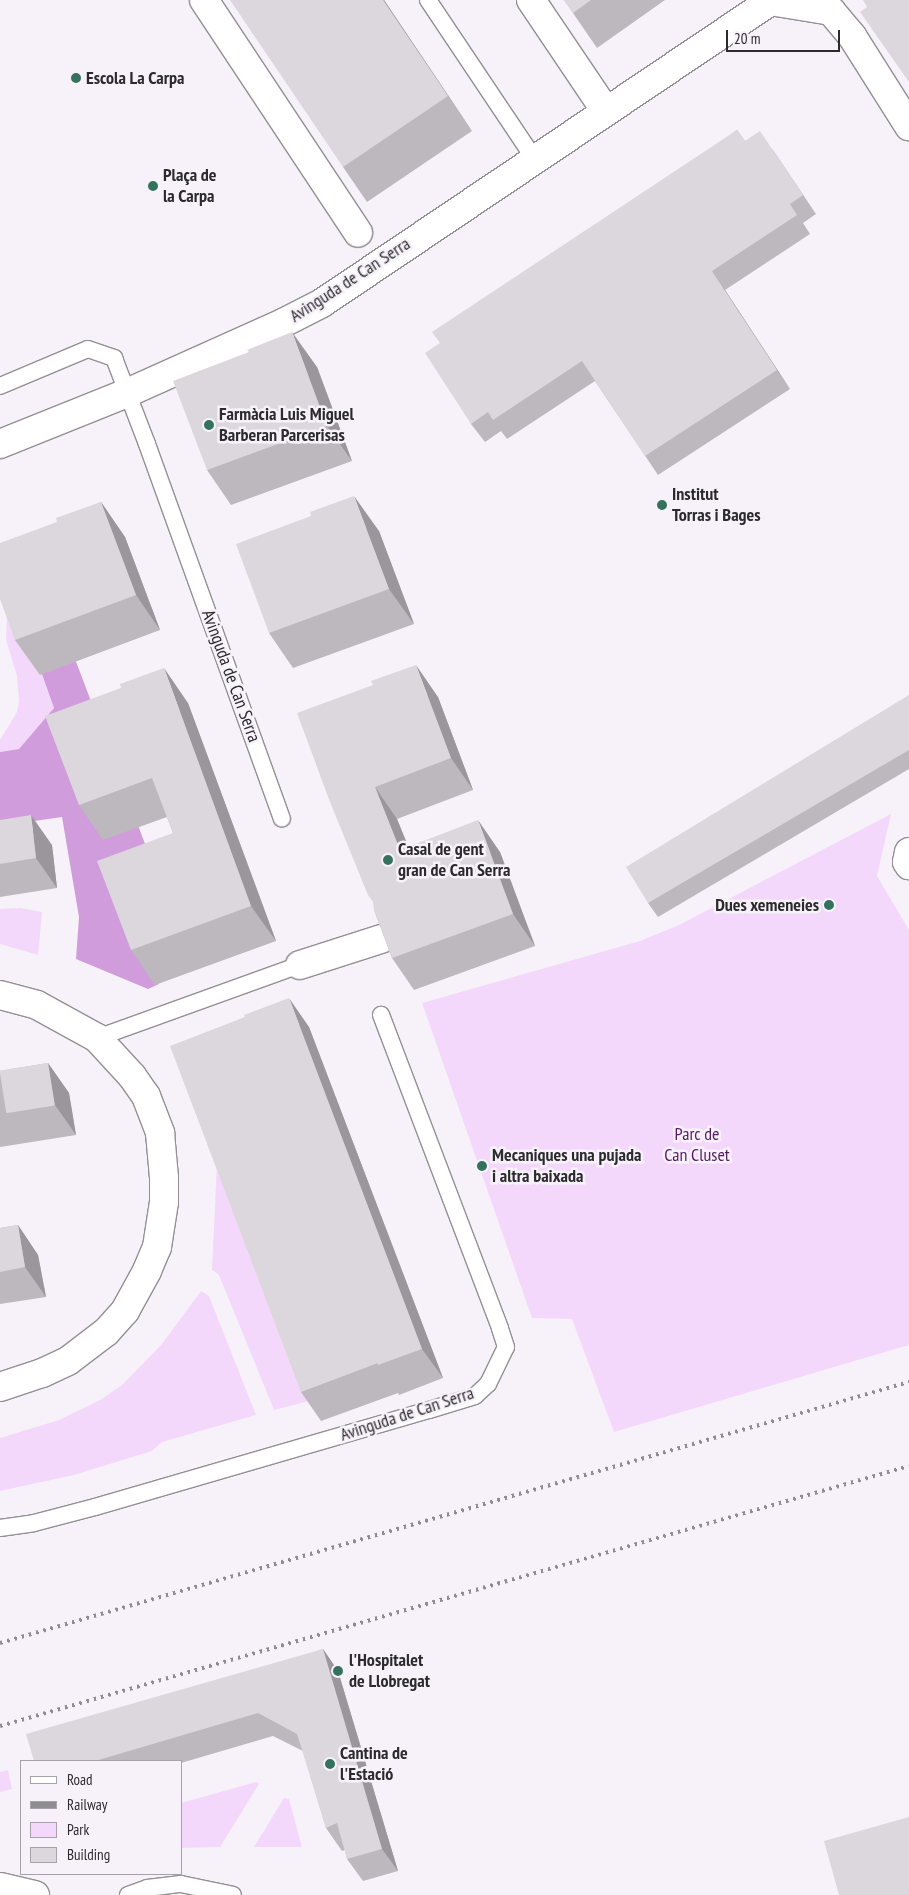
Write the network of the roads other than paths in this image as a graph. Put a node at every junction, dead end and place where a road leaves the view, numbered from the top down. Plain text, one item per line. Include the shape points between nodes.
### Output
1 (204, 0) edge
2 (428, 0) edge
3 (531, 0) edge
4 (771, 0) edge
5 (606, 112) junction
6 (909, 126) edge
7 (535, 160) junction
8 (358, 233) dead end
9 (0, 386) edge
10 (127, 393) junction
11 (0, 444) edge
12 (282, 818) dead end
13 (909, 852) edge
14 (909, 865) edge
15 (381, 939) edge
16 (300, 964) joint
17 (0, 995) edge
18 (381, 1015) dead end
19 (97, 1038) junction
20 (0, 1387) edge
21 (0, 1528) edge
22 (0, 1887) edge
23 (35, 1895) edge
24 (128, 1895) edge
25 (233, 1895) edge

1 - 8 street, Avinguda de Can Serra
2 - 7 lane
3 - 5 street
4 - 5 street, Avinguda de Can Serra
4 - 6 street via 831,11 852,36
5 - 7 street, Avinguda de Can Serra
7 - 10 street, Avinguda de Can Serra via 322,302 283,323
9 - 10 lane via 88,349 114,358
10 - 11 street, Avinguda de Can Serra
10 - 12 lane, Avinguda de Can Serra
13 - 14 street
15 - 16 street
16 - 19 lane
17 - 19 street via 37,1005
18 - 21 lane, Avinguda de Can Serra via 506,1347 488,1384 475,1396 429,1410 95,1507
19 - 20 street via 146,1096 160,1133 164,1202 158,1247 125,1311 106,1332 68,1360
22 - 23 street
24 - 25 lane via 147,1888 181,1884

